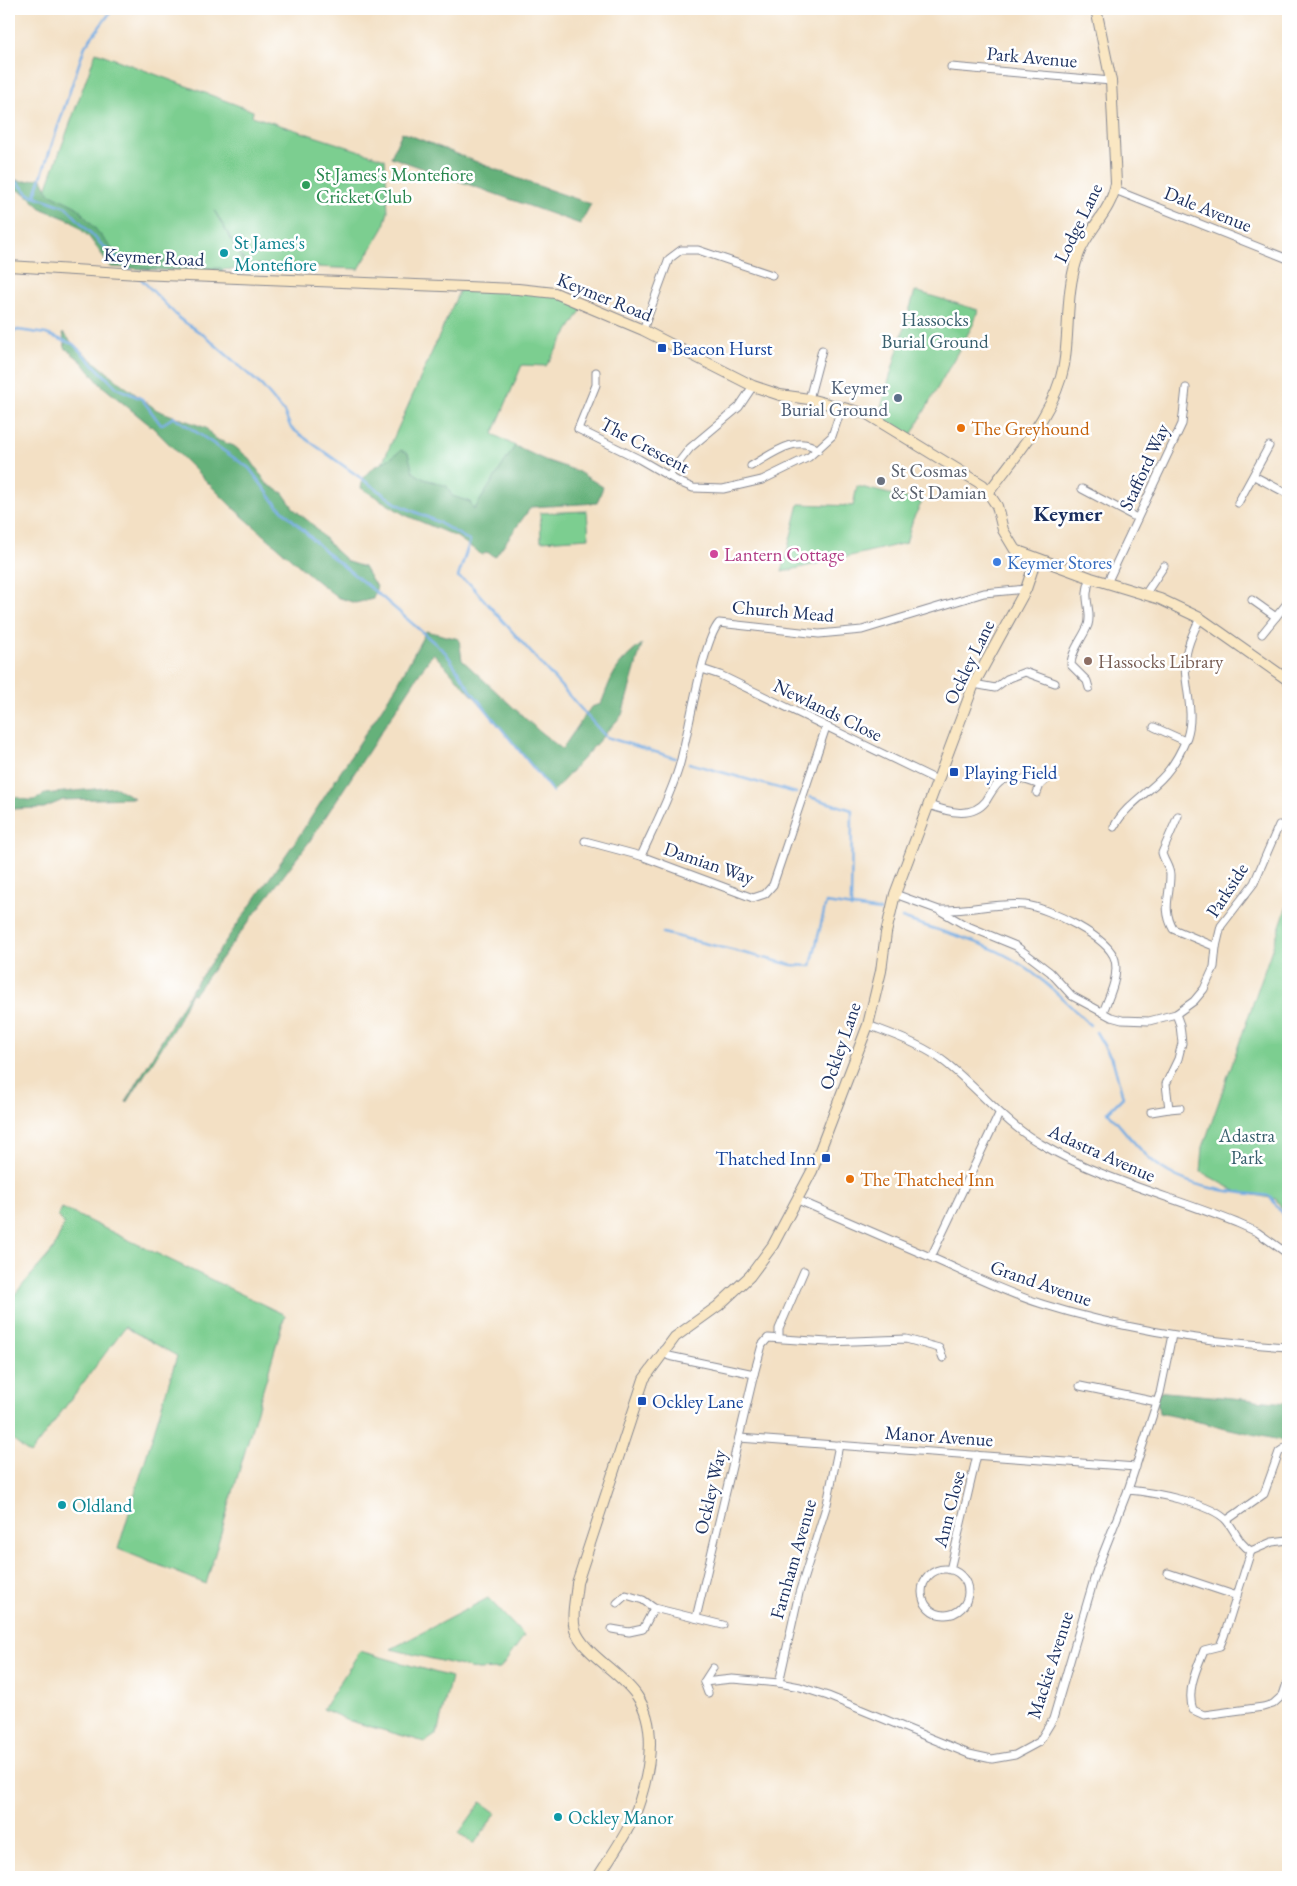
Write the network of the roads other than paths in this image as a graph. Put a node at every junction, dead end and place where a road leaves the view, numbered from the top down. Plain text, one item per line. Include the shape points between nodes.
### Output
1 (1096, 9) edge
2 (951, 67) dead end
3 (1111, 80) junction
4 (1115, 190) junction
5 (1288, 259) edge
6 (9, 266) edge
7 (772, 275) dead end
8 (643, 330) junction
9 (822, 350) dead end
10 (596, 372) dead end
11 (753, 386) junction
12 (1186, 388) dead end
13 (809, 399) junction
14 (842, 407) junction
15 (1269, 446) dead end
16 (818, 450) junction
17 (751, 466) dead end
18 (668, 475) junction
19 (1254, 476) junction
20 (1082, 489) dead end
21 (989, 492) junction
22 (1288, 494) edge
23 (1238, 503) dead end
24 (1137, 518) junction
25 (1036, 559) junction
26 (1164, 566) dead end
27 (1091, 578) junction
28 (1107, 583) junction
29 (1026, 589) junction
30 (1146, 593) junction
31 (1252, 600) dead end
32 (1288, 602) edge
33 (1276, 617) junction
34 (1200, 618) junction
35 (1262, 634) dead end
36 (702, 669) junction
37 (1288, 680) edge
38 (974, 684) junction
39 (1055, 684) dead end
40 (1089, 688) dead end
41 (826, 726) junction
42 (1154, 726) dead end
43 (1185, 741) junction
44 (1048, 778) dead end
45 (939, 781) junction
46 (1040, 785) junction
47 (1038, 793) dead end
48 (929, 805) junction
49 (1178, 816) dead end
50 (1279, 825) dead end
51 (1114, 827) dead end
52 (585, 841) dead end
53 (641, 856) junction
54 (895, 894) junction
55 (939, 910) junction
56 (1216, 947) junction
57 (1103, 1012) junction
58 (1176, 1014) junction
59 (868, 1025) junction
60 (1180, 1108) dead end
61 (1168, 1109) junction
62 (1151, 1112) dead end
63 (999, 1114) junction
64 (798, 1200) junction
65 (1288, 1254) edge
66 (931, 1257) junction
67 (804, 1272) dead end
68 (1172, 1335) junction
69 (779, 1337) junction
70 (1288, 1347) edge
71 (663, 1350) junction
72 (943, 1358) dead end
73 (754, 1374) junction
74 (1080, 1386) dead end
75 (1157, 1402) junction
76 (739, 1438) junction
77 (839, 1445) junction
78 (1288, 1446) edge
79 (977, 1455) junction
80 (1136, 1467) junction
81 (1128, 1490) junction
82 (1227, 1520) junction
83 (1288, 1540) edge
84 (1251, 1551) junction
85 (950, 1570) junction
86 (1168, 1573) dead end
87 (1237, 1596) junction
88 (617, 1603) dead end
89 (654, 1608) junction
90 (696, 1618) junction
91 (723, 1626) dead end
92 (612, 1629) dead end
93 (713, 1668) dead end
94 (1288, 1680) edge
95 (704, 1682) junction
96 (779, 1682) junction
97 (708, 1693) dead end
98 (598, 1877) edge

1 - 3 street, Lodge Lane
2 - 3 street, Park Avenue
3 - 4 street, Lodge Lane
4 - 5 street, Dale Avenue
4 - 21 street, Lodge Lane via 1110,205 1083,243 1073,270 1059,384 1038,423
6 - 8 street, Keymer Road via 544,291
7 - 8 street via 698,250 681,250 669,259
8 - 11 street, Keymer Road
9 - 13 street
10 - 18 street, The Crescent via 596,385 578,429
11 - 13 street, Keymer Road via 780,395
11 - 18 street via 739,407 690,448
12 - 24 street, Stafford Way via 1182,424
13 - 14 street, Keymer Road
14 - 16 street, The Crescent via 832,436
14 - 21 street, Keymer Road via 883,422
15 - 19 street
16 - 17 street via 811,444 792,444
16 - 18 street, The Crescent via 790,468 746,486 723,490 693,488
19 - 22 street
19 - 23 street
20 - 24 street
21 - 25 street, Keymer Road via 997,506 1003,530 1015,550
24 - 28 street, Stafford Way
25 - 27 street, Keymer Road
25 - 29 street, Ockley Lane
26 - 30 street
27 - 28 street, Keymer Road
27 - 40 street via 1085,600 1088,623 1071,659 1071,665 1087,681
28 - 30 street, Keymer Road
29 - 36 street, Church Mead via 984,593 862,630 819,634 719,623 714,628
29 - 38 street, Ockley Lane
30 - 34 street, Keymer Road
31 - 33 street
32 - 33 street
33 - 35 street
34 - 37 street, Keymer Road
34 - 43 street via 1187,647 1185,666 1190,713
36 - 41 street, Newlands Close
36 - 53 street, Church Mead via 679,768
38 - 39 street via 995,688 1025,672
38 - 45 street, Ockley Lane
41 - 45 street, Newlands Close
41 - 53 street, Damian Way via 773,885 765,894 753,898
42 - 43 street
43 - 51 street via 1174,764 1121,813
44 - 46 street
45 - 48 street, Ockley Lane
46 - 47 street
46 - 48 street via 1022,778 1005,779 996,785 979,808 966,813
48 - 54 street, Ockley Lane
49 - 56 street via 1162,853 1170,874 1166,904 1170,923 1173,929
50 - 56 street, Parkside via 1260,872 1246,896 1226,917
52 - 53 street, Damian Way
54 - 55 street
54 - 59 street, Ockley Lane
55 - 57 street via 965,925 1016,946 1050,972 1072,996
55 - 57 street via 1026,905 1047,911 1083,930 1112,952 1115,961 1111,992
56 - 58 street, Parkside via 1214,967 1204,989
57 - 58 street via 1135,1022
58 - 61 street via 1182,1043 1166,1084
59 - 63 street, Adastra Avenue via 944,1061 974,1086
59 - 64 street, Ockley Lane via 827,1136
60 - 61 street
61 - 62 street
63 - 65 street, Adastra Avenue via 1040,1144 1083,1166 1237,1223 1257,1232
63 - 66 street
64 - 66 street, Grand Avenue
64 - 71 street, Ockley Lane via 773,1245 750,1276
66 - 68 street, Grand Avenue via 1001,1289 1041,1303
67 - 69 street via 779,1329
68 - 70 street, Grand Avenue
68 - 75 street, Mackie Avenue
69 - 72 street via 828,1342 906,1339 939,1348
69 - 73 street, Ockley Way via 768,1338 762,1345
71 - 73 street via 669,1356
71 - 98 street, Ockley Lane via 644,1380 578,1583 574,1608 574,1628 578,1636 588,1650 613,1669 636,1695 644,1708 650,1739 640,1800 630,1825
73 - 76 street, Ockley Way
74 - 75 street
75 - 80 street, Mackie Avenue
76 - 77 street, Manor Avenue
76 - 90 street, Ockley Way
77 - 79 street, Manor Avenue
77 - 96 street, Farnham Avenue via 827,1504 799,1593
78 - 82 street via 1279,1452 1264,1494
79 - 80 street, Manor Avenue
79 - 85 street, Ann Close
80 - 81 street, Mackie Avenue
81 - 82 street via 1175,1498 1211,1510
81 - 96 street, Mackie Avenue via 1097,1569 1053,1719 1039,1742 1015,1756 992,1759 969,1754 828,1696
82 - 84 street via 1242,1545
83 - 84 street via 1272,1542
84 - 87 street
85 - 85 street, Ann Close via 963,1578 968,1593 956,1613 940,1615 923,1601 922,1587 930,1574
86 - 87 street
87 - 94 street via 1220,1646 1204,1650 1190,1694 1193,1710 1204,1715 1273,1704 1283,1695
88 - 89 street via 626,1595
89 - 90 street
89 - 92 street via 643,1629 629,1632
90 - 91 street
93 - 95 street
95 - 96 street, Mackie Avenue via 732,1679
95 - 97 street

